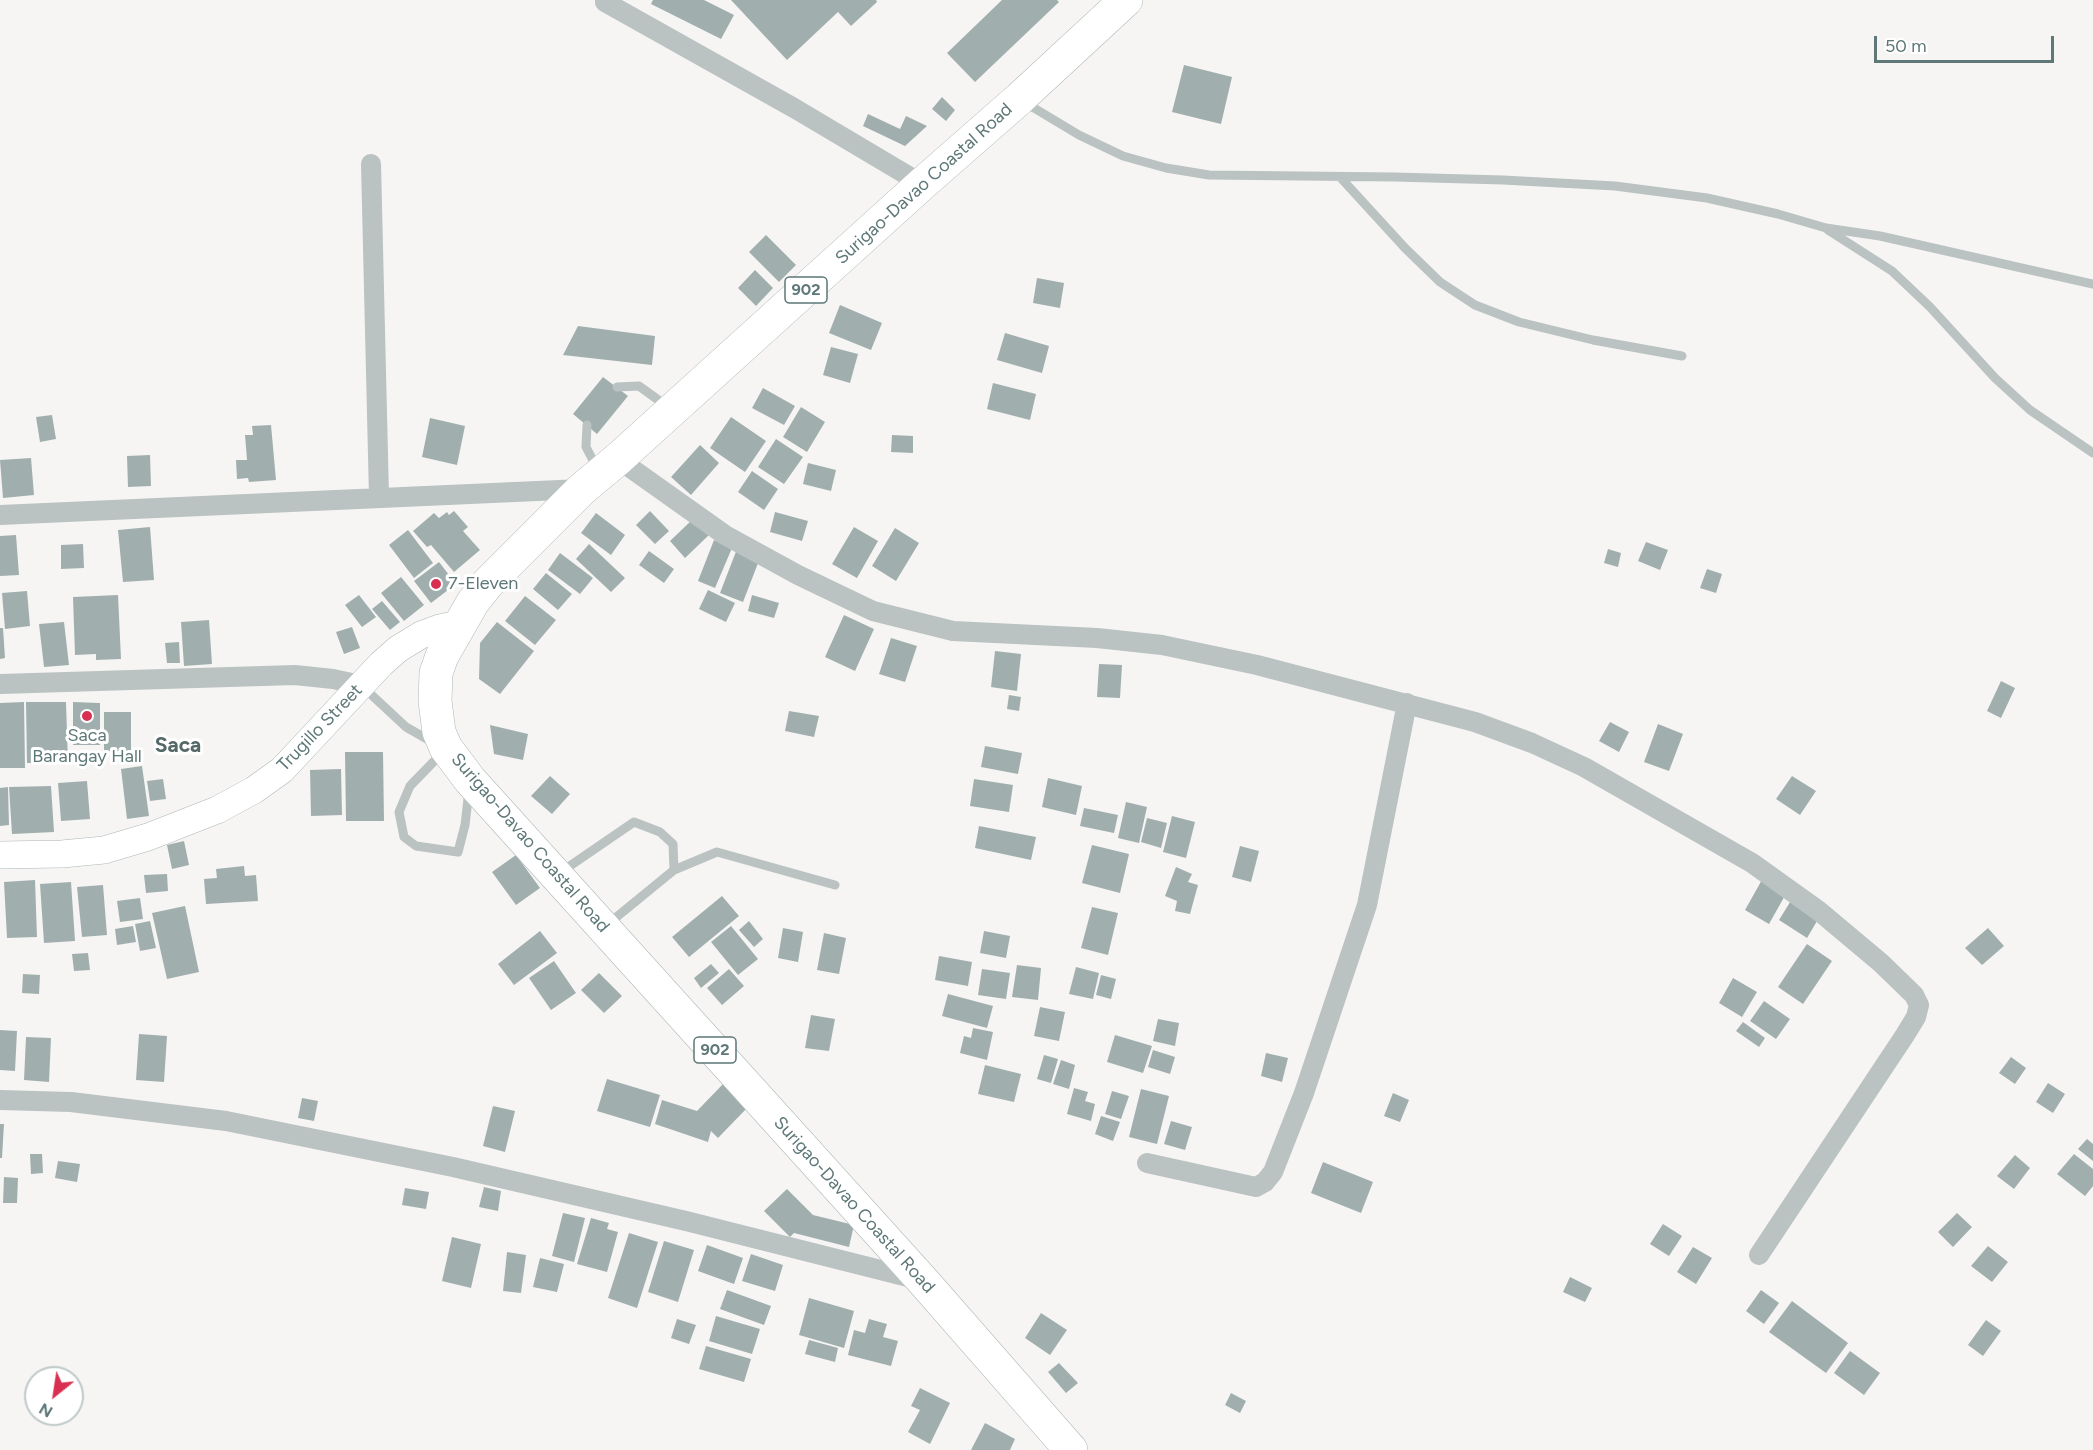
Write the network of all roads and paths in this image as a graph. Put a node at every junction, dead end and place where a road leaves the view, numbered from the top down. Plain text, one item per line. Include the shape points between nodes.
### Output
1 (605, 0) edge
2 (1126, 0) edge
3 (1019, 99) junction
4 (371, 164) dead end
5 (1340, 177) junction
6 (922, 184) junction
7 (1826, 228) junction
8 (2093, 284) edge
9 (1682, 356) dead end
10 (617, 387) dead end
11 (672, 410) junction
12 (587, 425) dead end
13 (2093, 453) edge
14 (600, 474) junction
15 (379, 497) junction
16 (0, 515) edge
17 (459, 624) junction
18 (0, 684) edge
19 (361, 685) junction
20 (1407, 703) junction
21 (446, 748) junction
22 (470, 780) junction
23 (0, 855) edge
24 (674, 870) junction
25 (556, 875) junction
26 (835, 885) dead end
27 (604, 928) junction
28 (0, 1100) edge
29 (1147, 1163) dead end
30 (1759, 1255) dead end
31 (923, 1281) junction
32 (1071, 1450) edge

1 - 6 street
2 - 3 highway, Surigao-Davao Coastal Road / 902
3 - 5 lane via 1123,156 1166,168 1209,176
3 - 6 highway, Surigao-Davao Coastal Road / 902
4 - 15 street
5 - 7 lane via 1615,186 1707,198
5 - 9 lane via 1440,282 1475,305 1519,322
6 - 11 highway, Surigao-Davao Coastal Road / 902
7 - 8 lane via 1880,236
7 - 13 lane via 1892,271 2030,410
10 - 11 lane via 639,386
11 - 14 highway, Surigao-Davao Coastal Road / 902
12 - 14 lane via 586,447
14 - 15 street
14 - 17 highway, Surigao-Davao Coastal Road / 902 via 488,582
14 - 20 street via 873,611 953,631 1162,645
15 - 16 street
17 - 19 street, Trugillo Street via 405,644
17 - 21 highway, Surigao-Davao Coastal Road / 902 via 436,673 436,713
18 - 19 street via 295,675
19 - 21 lane via 405,727
19 - 23 street, Trugillo Street via 282,770 217,810 104,850
20 - 29 street via 1367,905 1273,1172 1256,1187
20 - 30 street via 1532,743 1672,816 1752,863 1819,911 1917,999 1916,1017 1905,1035
21 - 22 highway, Surigao-Davao Coastal Road / 902
21 - 22 lane via 410,786 399,812 404,837 416,846 458,852
22 - 25 highway, Surigao-Davao Coastal Road / 902
24 - 25 lane via 673,844 660,832 634,822
24 - 26 lane via 717,852
24 - 27 lane
25 - 27 highway, Surigao-Davao Coastal Road / 902
27 - 31 highway, Surigao-Davao Coastal Road / 902
28 - 31 street via 71,1102 226,1121 453,1167
31 - 32 highway, Surigao-Davao Coastal Road / 902

